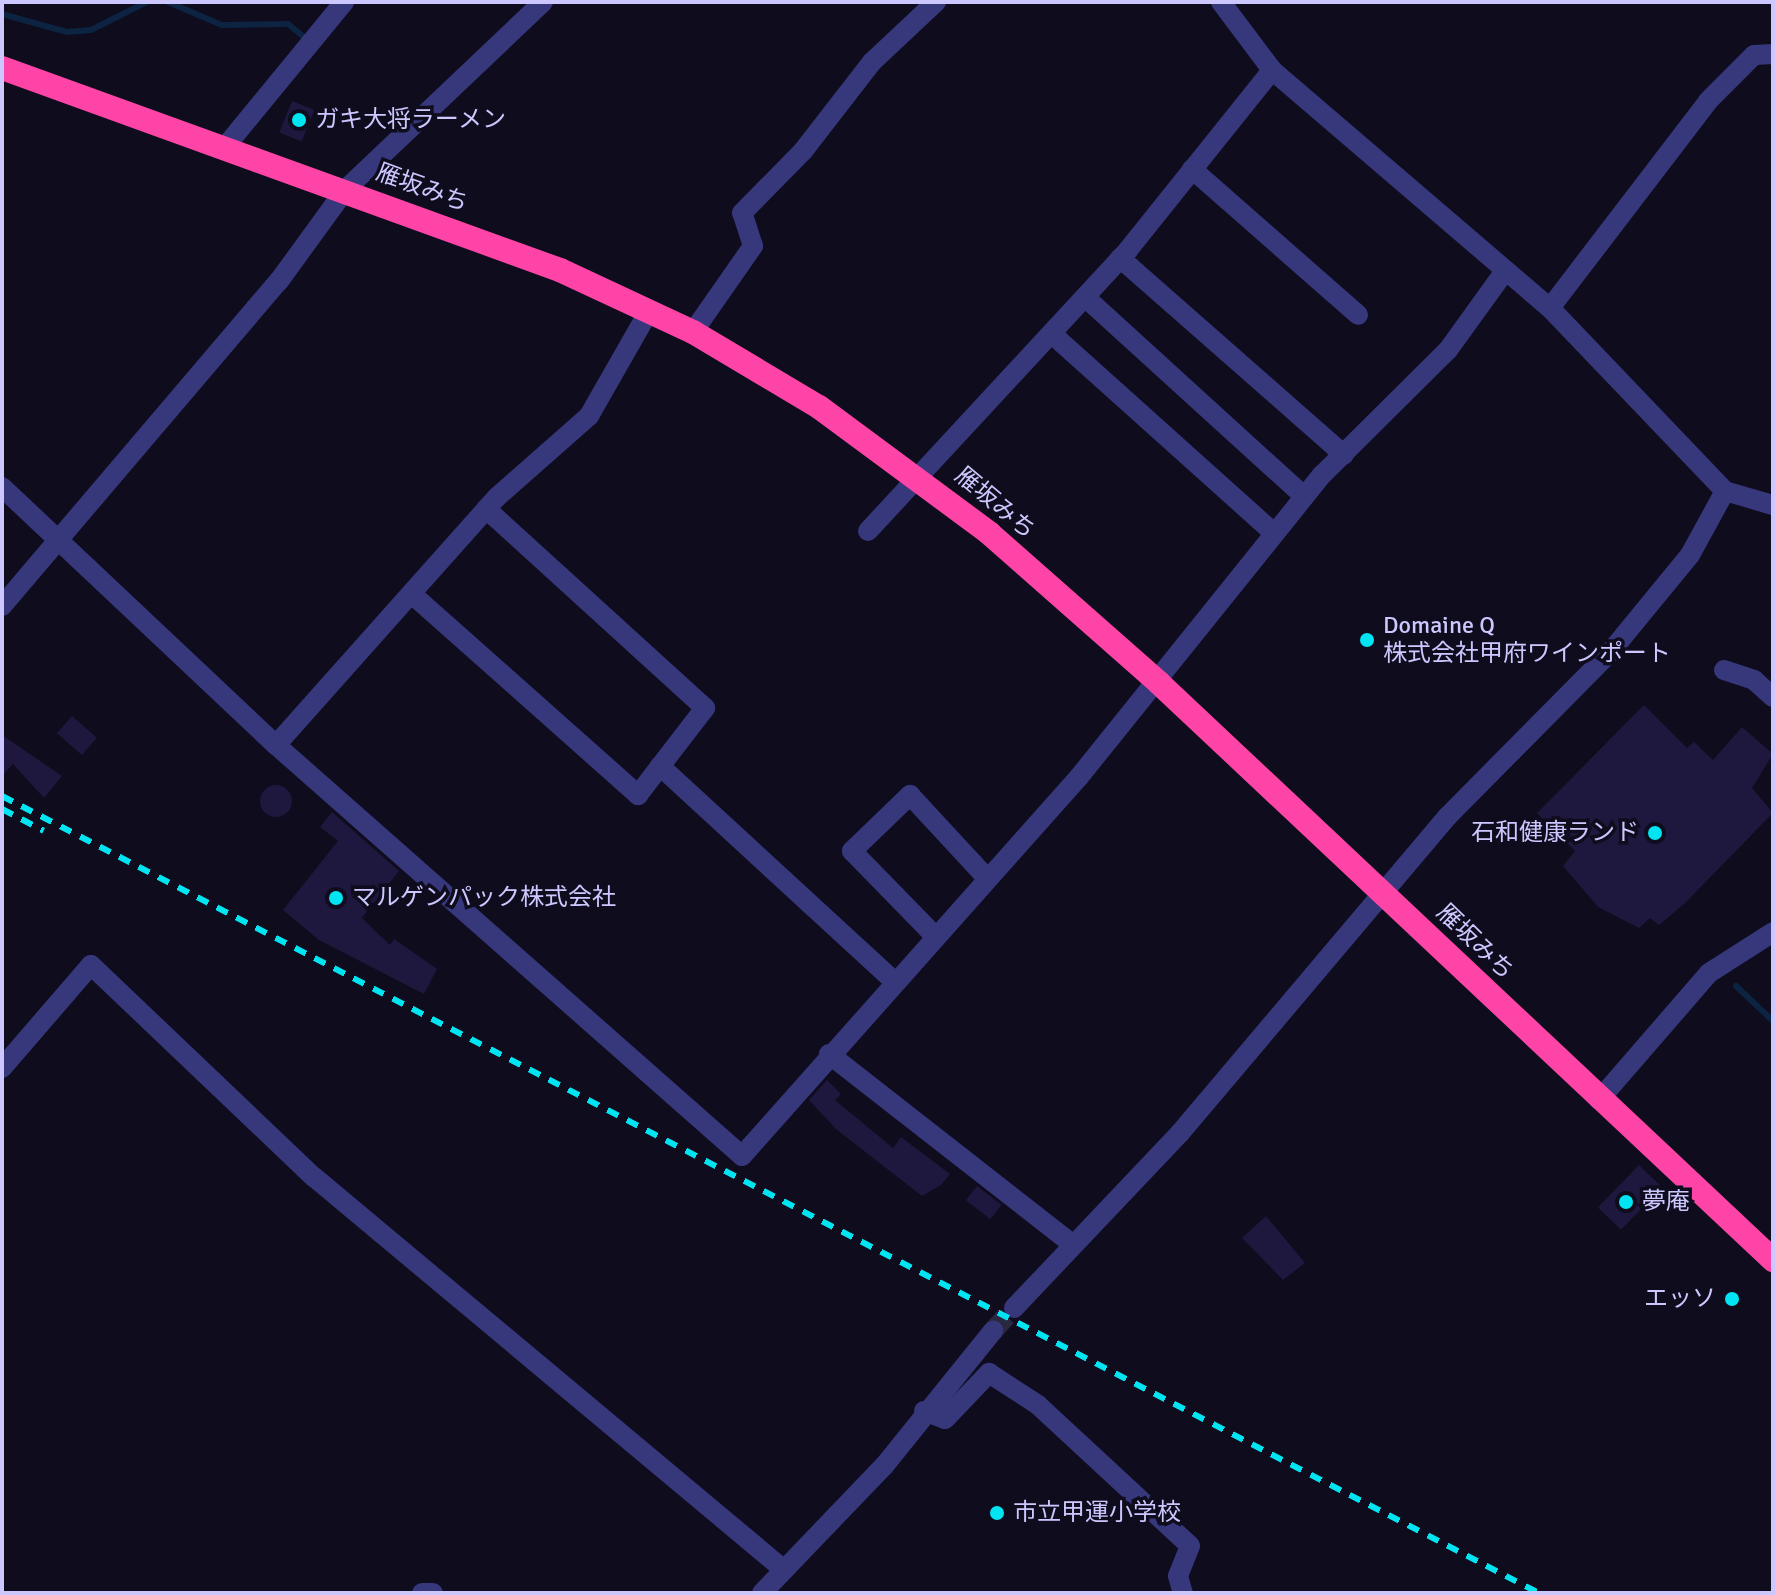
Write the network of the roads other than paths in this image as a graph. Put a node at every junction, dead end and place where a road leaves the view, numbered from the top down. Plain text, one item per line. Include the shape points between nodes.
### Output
1 (344, 2) edge
2 (543, 2) edge
3 (936, 2) edge
4 (1221, 2) edge
5 (1773, 54) edge
6 (2, 68) edge
7 (1272, 70) junction
8 (225, 147) junction
9 (1192, 169) junction
10 (345, 190) junction
11 (1120, 258) junction
12 (1505, 271) junction
13 (1085, 297) junction
14 (1550, 308) junction
15 (649, 311) junction
16 (1358, 315) dead end
17 (693, 332) junction
18 (1052, 334) junction
19 (1344, 455) junction
20 (915, 473) junction
21 (2, 487) edge
22 (1725, 491) junction
23 (1304, 496) junction
24 (1773, 505) edge
25 (486, 509) junction
26 (868, 531) dead end
27 (1274, 533) junction
28 (56, 544) junction
29 (414, 596) junction
30 (2, 606) edge
31 (1724, 670) dead end
32 (1159, 683) junction
33 (1773, 697) edge
34 (276, 745) junction
35 (660, 766) junction
36 (985, 876) junction
37 (1383, 892) junction
38 (1773, 932) edge
39 (933, 934) junction
40 (893, 980) junction
41 (829, 1054) junction
42 (2, 1068) edge
43 (1599, 1100) junction
44 (1072, 1244) junction
45 (1773, 1260) edge
46 (1014, 1308) tunnel mouth
47 (993, 1331) tunnel mouth
48 (924, 1411) junction
49 (783, 1569) junction
50 (422, 1593) edge
51 (433, 1593) edge
52 (762, 1593) edge
53 (1183, 1593) edge

1 - 8 street
2 - 10 street
3 - 17 street via 872,62 803,151 742,213 753,246
4 - 7 street
5 - 14 street via 1754,55 1708,101
6 - 8 highway, 雁坂みち
7 - 9 street
7 - 12 street
8 - 10 highway, 雁坂みち
9 - 11 street
9 - 16 street
10 - 15 highway, 雁坂みち
10 - 28 street via 279,281
11 - 13 street
11 - 19 street
12 - 14 street
12 - 19 street via 1448,350
13 - 18 street
13 - 23 street
14 - 22 street
15 - 17 highway, 雁坂みち
15 - 25 street via 589,416
17 - 20 highway, 雁坂みち
18 - 20 street
18 - 27 street
19 - 23 street
20 - 26 street
20 - 32 highway, 雁坂みち
21 - 28 street
22 - 24 street
22 - 37 street via 1690,555 1612,650
23 - 27 street
25 - 29 street
25 - 35 street via 705,708
27 - 32 street
28 - 30 street
28 - 34 street
29 - 34 street
29 - 35 street via 638,795
31 - 33 street via 1754,680
32 - 36 street
32 - 37 highway, 雁坂みち
34 - 41 street via 742,1156
35 - 40 street
36 - 39 street
36 - 39 street via 910,795 852,851
37 - 43 highway, 雁坂みち
37 - 44 street via 1180,1133
38 - 43 street via 1741,946
39 - 40 street
40 - 41 street
41 - 44 street
42 - 49 street via 91,965 314,1177
43 - 45 highway, 雁坂みち
44 - 46 street
47 - 48 street
48 - 49 street via 884,1466
48 - 53 street via 945,1419 989,1373 1038,1405 1190,1546 1178,1576
49 - 52 street
50 - 51 street

